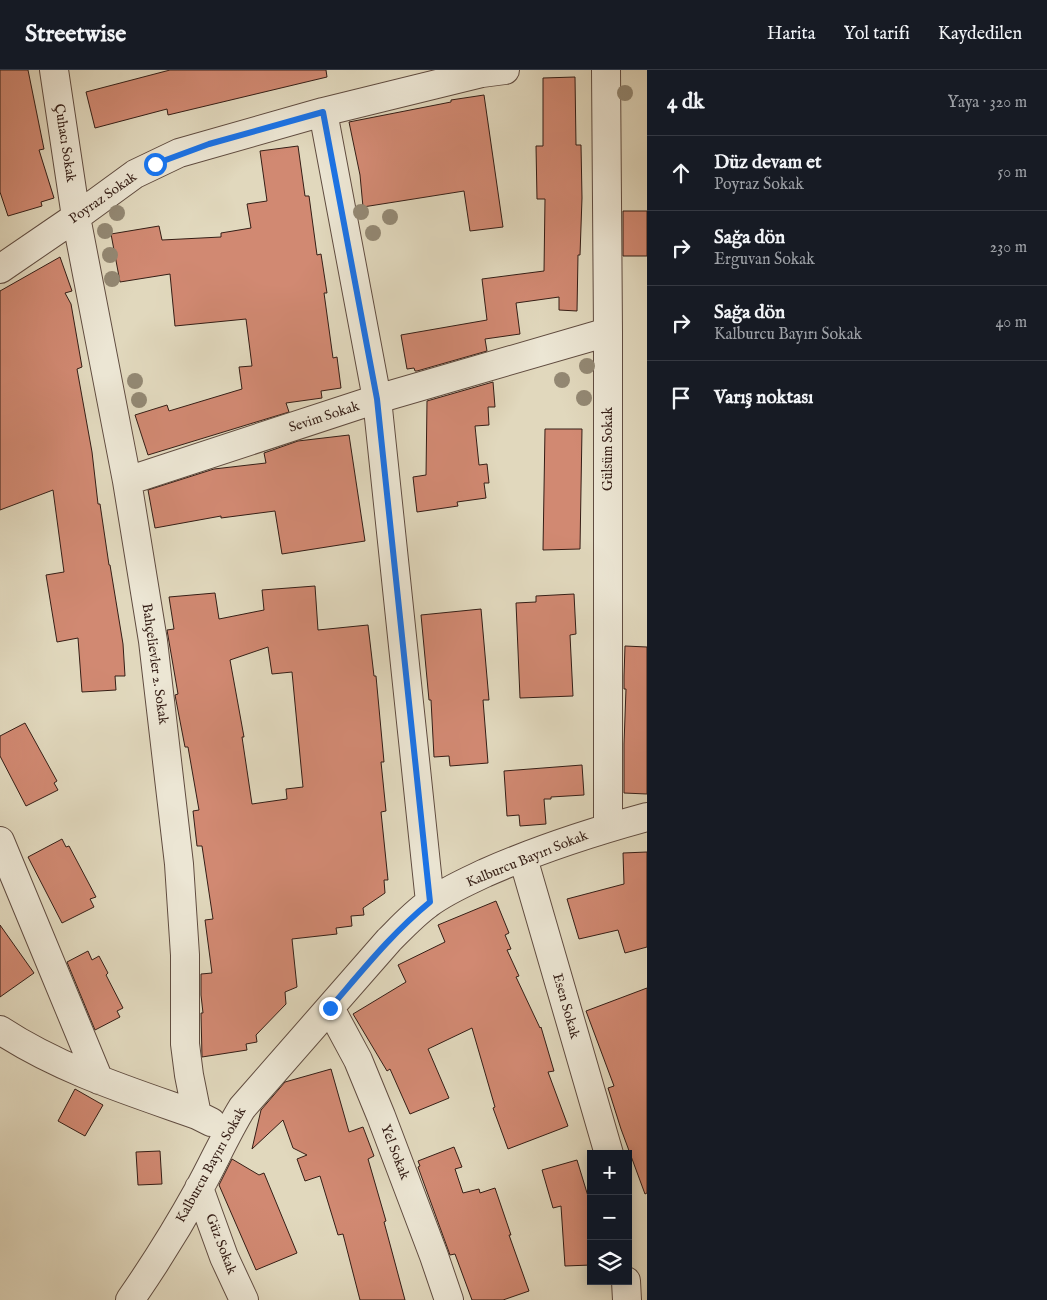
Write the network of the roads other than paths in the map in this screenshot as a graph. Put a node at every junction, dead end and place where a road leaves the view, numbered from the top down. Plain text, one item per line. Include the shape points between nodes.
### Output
1 (54, 70) edge
2 (606, 70) edge
3 (489, 71) edge
4 (323, 112) junction
5 (76, 217) junction
6 (0, 268) edge
7 (608, 332) junction
8 (377, 399) junction
9 (127, 481) junction
10 (647, 817) edge
11 (608, 828) junction
12 (0, 841) edge
13 (523, 858) junction
14 (430, 902) junction
15 (330, 1008) junction
16 (0, 1030) edge
17 (99, 1080) junction
18 (197, 1115) junction
19 (228, 1131) junction
20 (607, 1150) edge
21 (199, 1188) junction
22 (626, 1285) edge
23 (130, 1300) edge
24 (244, 1300) edge
25 (449, 1300) edge
26 (627, 1300) edge

1 - 5 street, Çuhacı Sokak
2 - 7 street, Gülsüm Sokak
3 - 4 street, Poyraz Sokak
4 - 5 street, Poyraz Sokak via 209,144 155,164 135,174
4 - 8 street
5 - 6 street, Poyraz Sokak
5 - 9 street, Bahçelievler 2. Sokak
7 - 8 street, Sevim Sokak
7 - 11 street, Gülsüm Sokak
8 - 9 street, Sevim Sokak
8 - 14 street
9 - 18 street, Bahçelievler 2. Sokak via 153,641 179,864 185,1044
10 - 11 street, Kalburcu Bayırı Sokak
11 - 13 street, Kalburcu Bayırı Sokak
12 - 17 street
13 - 14 street, Kalburcu Bayırı Sokak via 474,878
13 - 20 street, Esen Sokak
14 - 15 street, Kalburcu Bayırı Sokak via 389,940
15 - 19 street, Kalburcu Bayırı Sokak via 254,1093
15 - 25 street, Yel Sokak via 358,1060 381,1116
16 - 17 street via 28,1048
17 - 18 street
18 - 19 street
19 - 21 street, Kalburcu Bayırı Sokak
21 - 23 street, Kalburcu Bayırı Sokak via 159,1258
21 - 24 street, Güz Sokak via 224,1257
22 - 26 street

